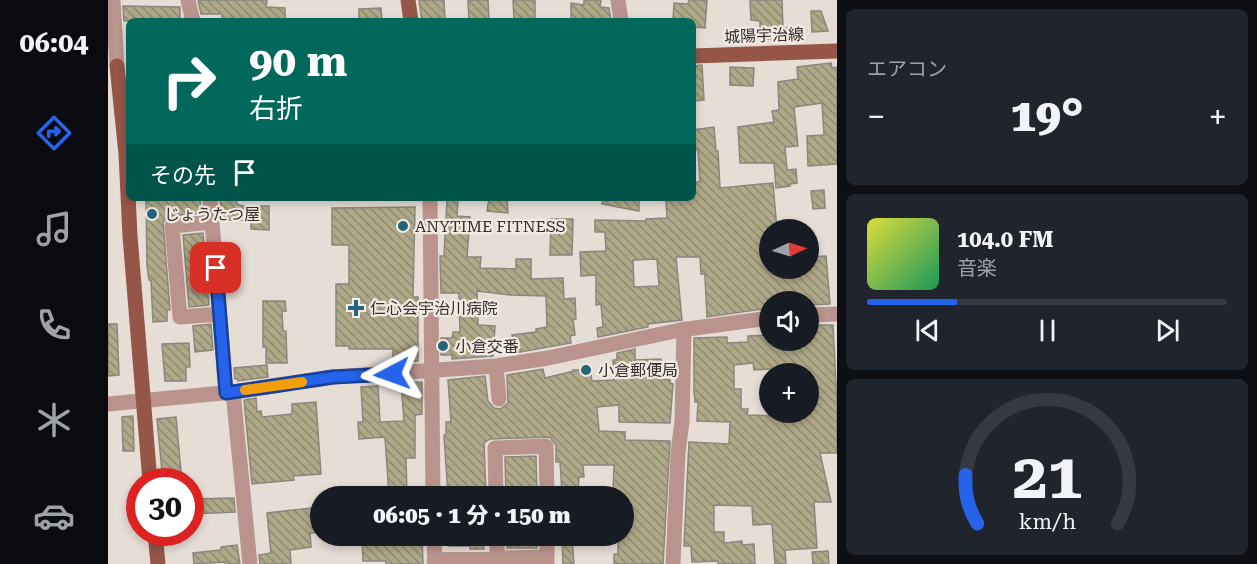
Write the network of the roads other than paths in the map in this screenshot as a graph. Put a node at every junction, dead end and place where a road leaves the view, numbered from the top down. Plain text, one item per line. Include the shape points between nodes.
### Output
1 (113, 0) edge
2 (188, 0) edge
3 (408, 0) edge
4 (618, 0) edge
5 (192, 18) edge
6 (411, 18) edge
7 (621, 18) edge
8 (837, 51) edge
9 (696, 56) edge
10 (118, 66) edge
11 (126, 152) edge
12 (129, 201) edge
13 (210, 201) edge
14 (430, 201) edge
15 (212, 222) junction
16 (219, 314) junction
17 (837, 314) edge
18 (819, 315) edge
19 (759, 320) edge
20 (684, 330) junction
21 (496, 366) junction
22 (432, 371) junction
23 (230, 392) junction
24 (499, 399) dead end
25 (144, 401) junction
26 (108, 404) edge
27 (149, 468) edge
28 (434, 486) edge
29 (496, 486) edge
30 (547, 486) edge
31 (156, 546) edge
32 (434, 546) edge
33 (497, 561) edge
34 (547, 561) edge
35 (434, 562) edge
36 (158, 564) edge
37 (250, 564) edge
38 (673, 564) edge

1 - 10 street
2 - 5 street
3 - 6 main road
4 - 7 street
8 - 9 main road, 城陽宇治線
10 - 11 main road
12 - 25 main road
13 - 15 street
14 - 22 street
15 - 16 street
15 - 16 street via 172,226 180,317
16 - 23 street
17 - 18 street
19 - 20 street
20 - 21 street
20 - 38 street
21 - 22 street
21 - 24 street
22 - 23 street via 333,377
22 - 28 street
23 - 25 street
23 - 37 street
25 - 26 street
25 - 27 main road
29 - 30 street via 495,448 546,446
31 - 36 main road
32 - 35 street
33 - 34 street
33 - 35 street

